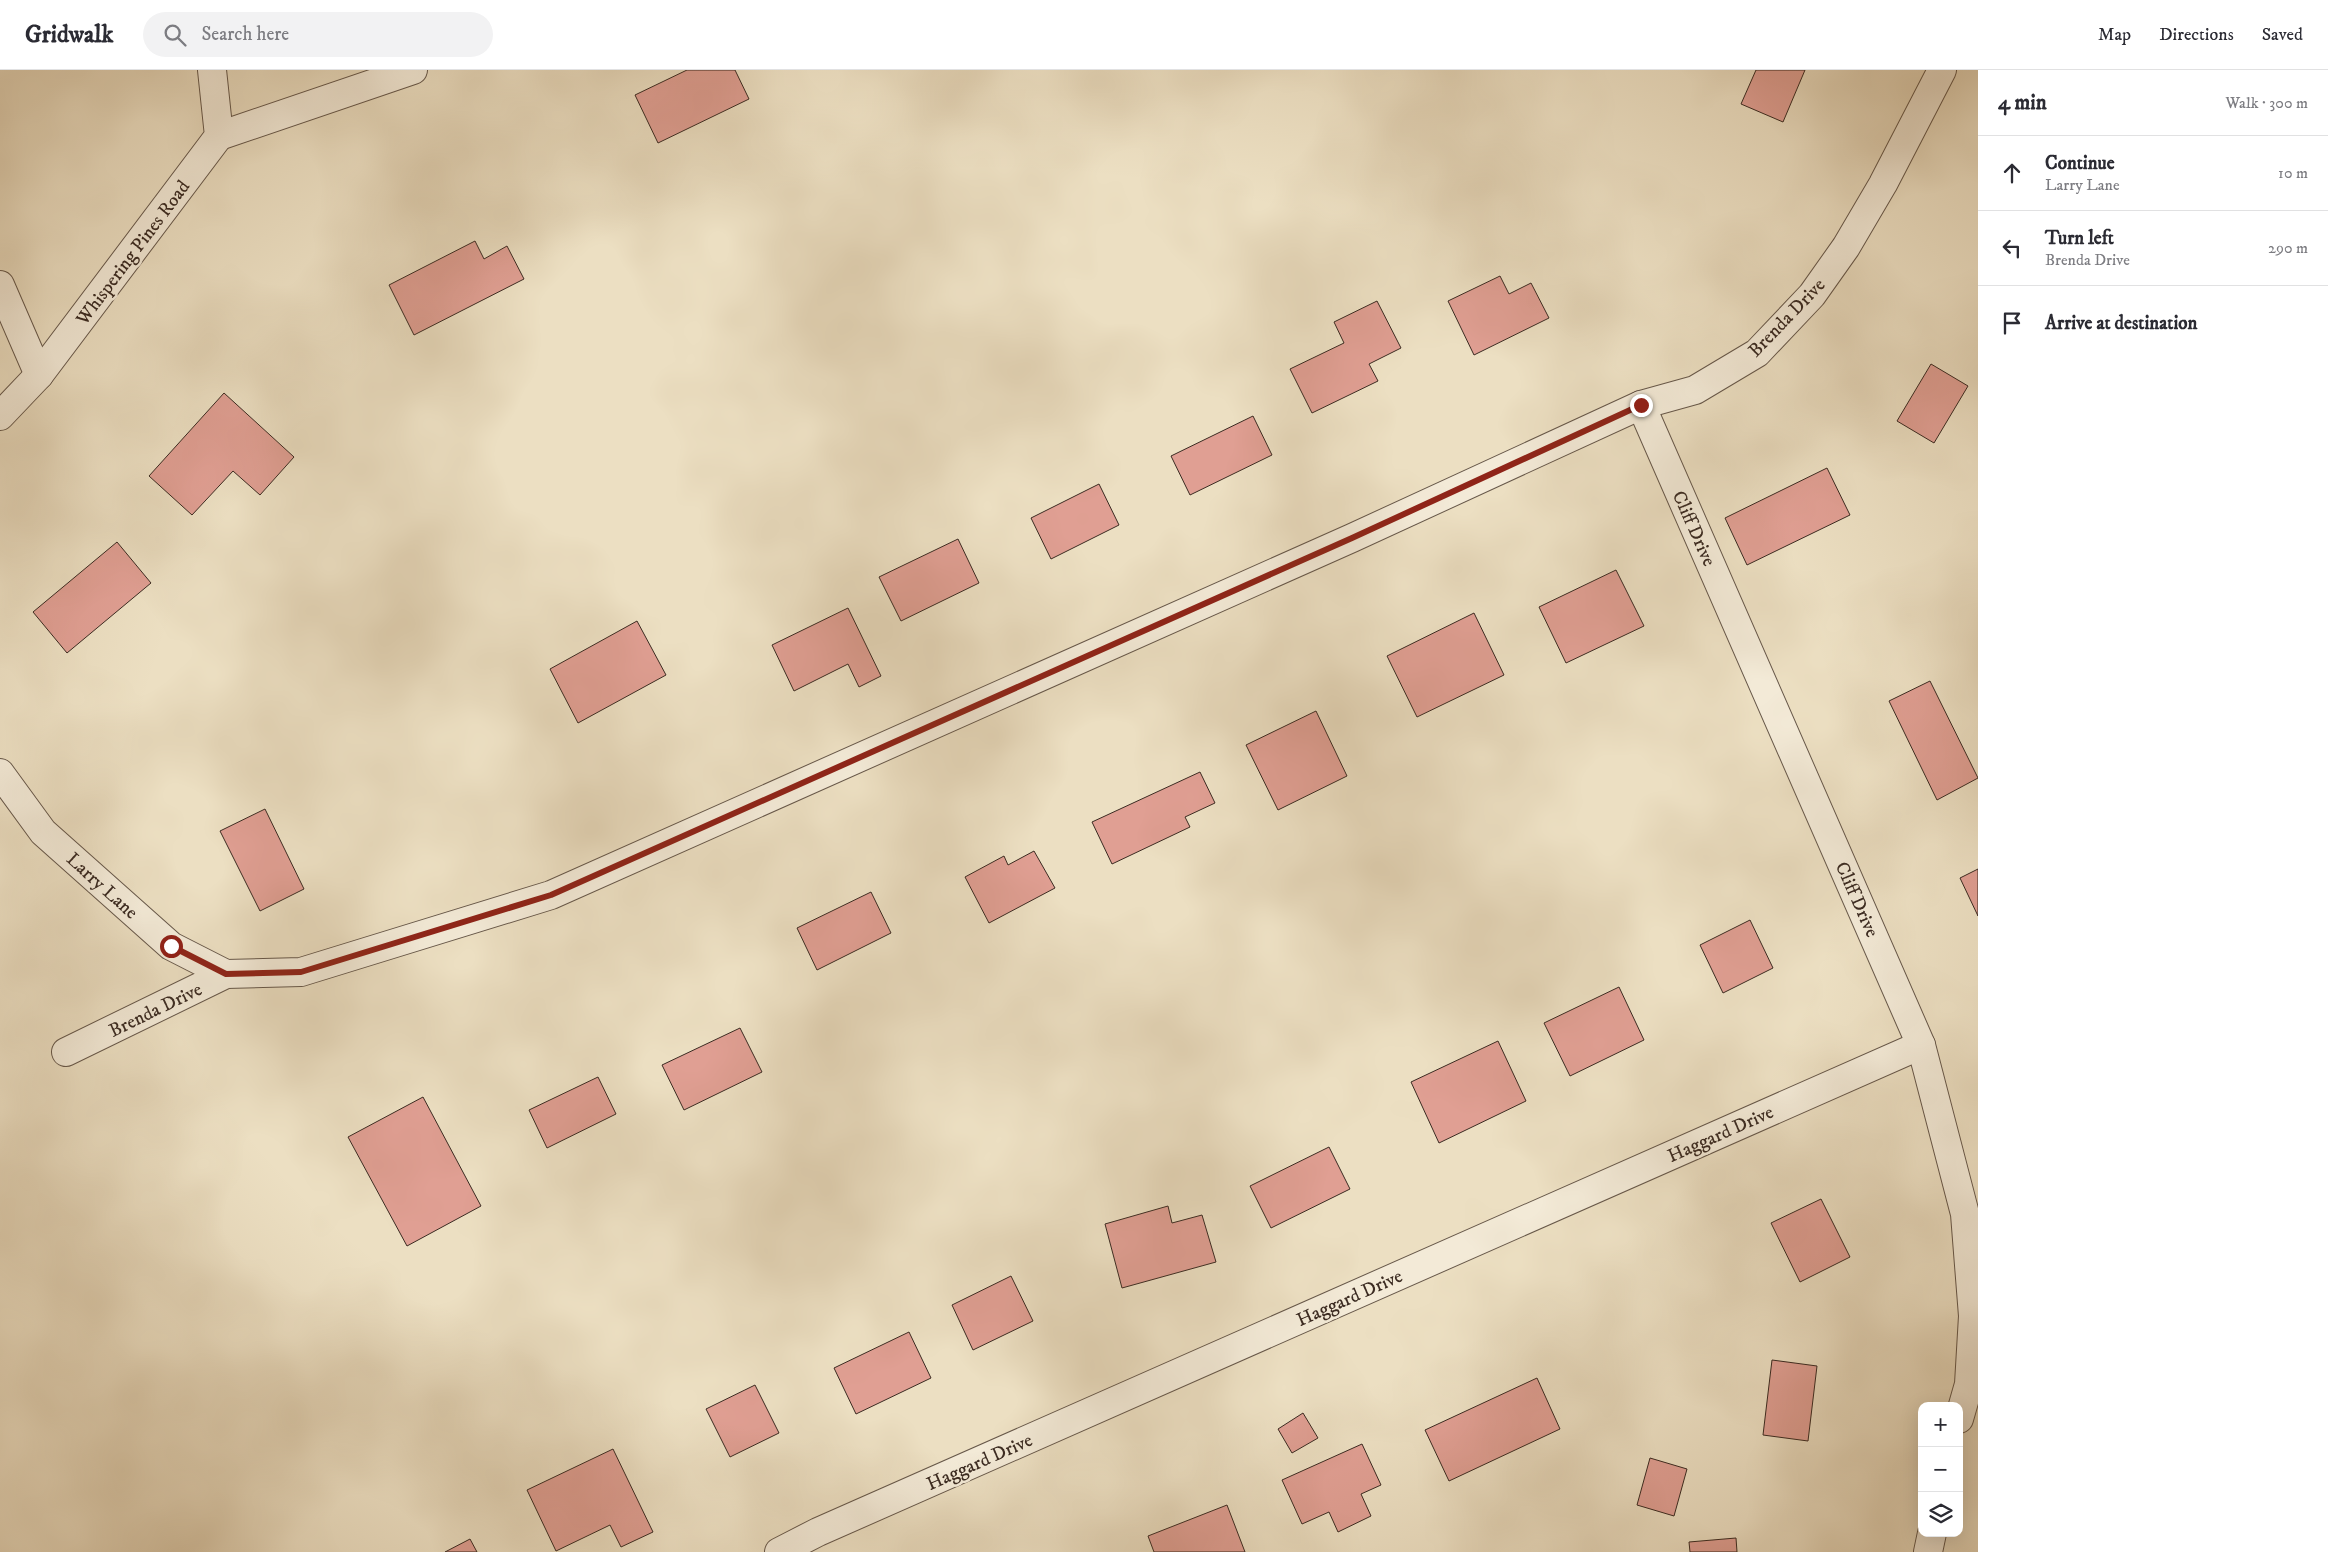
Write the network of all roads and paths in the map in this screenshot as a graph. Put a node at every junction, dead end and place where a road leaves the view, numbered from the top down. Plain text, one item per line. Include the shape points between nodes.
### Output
1 (212, 70) edge
2 (413, 70) edge
3 (1942, 70) edge
4 (219, 136) junction
5 (0, 285) edge
6 (39, 375) junction
7 (1641, 405) junction
8 (0, 416) edge
9 (0, 772) edge
10 (226, 974) junction
11 (1922, 1045) junction
12 (66, 1052) dead end
13 (1963, 1405) edge
14 (1931, 1537) edge
15 (779, 1552) edge
16 (1928, 1552) edge

1 - 4 street
2 - 4 street
3 - 7 street, Brenda Drive via 1883,184 1846,247 1812,295 1757,353 1695,390
4 - 6 street, Whispering Pines Road
5 - 6 street
6 - 8 street, Whispering Pines Road
7 - 10 street, Brenda Drive via 1343,542 551,895 301,972
7 - 11 street, Cliff Drive
9 - 10 street, Larry Lane via 43,832 171,946
10 - 12 street, Brenda Drive
11 - 13 street, Cliff Drive via 1965,1214 1973,1316 1969,1384
11 - 15 street, Haggard Drive
14 - 16 street

